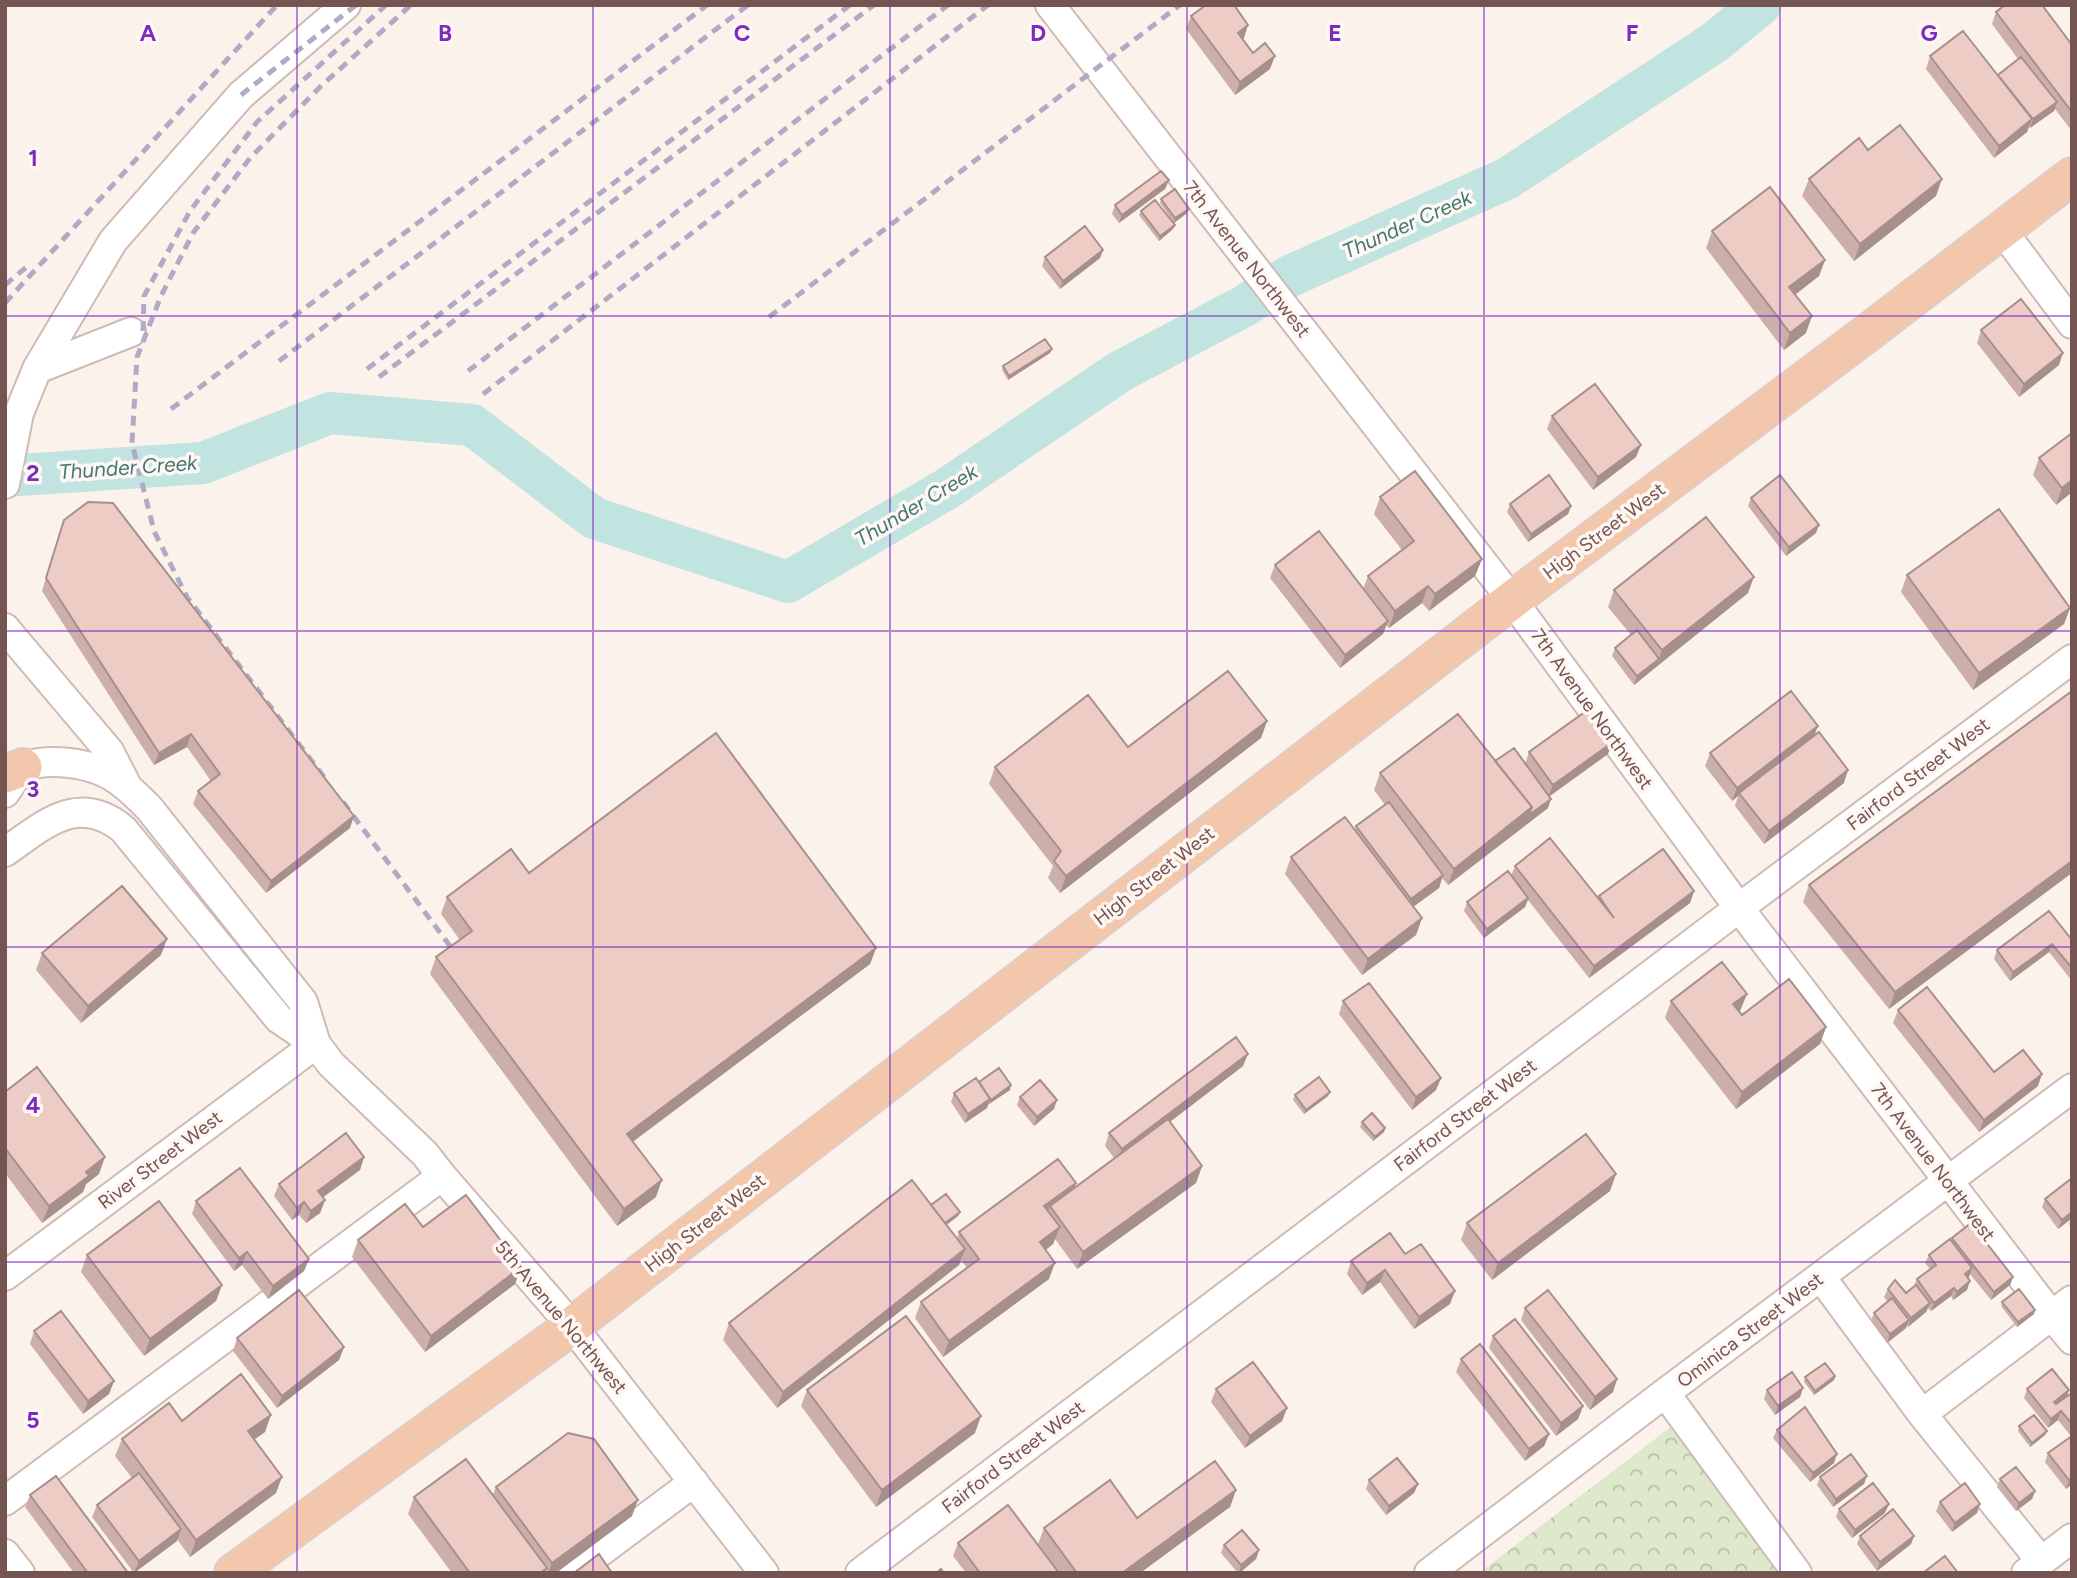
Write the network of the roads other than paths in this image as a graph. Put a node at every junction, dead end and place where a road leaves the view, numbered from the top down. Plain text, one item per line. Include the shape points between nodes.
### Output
1 (346, 5) edge
2 (1050, 5) edge
3 (2072, 176) edge
4 (2002, 230) junction
5 (2072, 324) edge
6 (131, 332) dead end
7 (37, 369) junction
8 (5, 484) edge
9 (1512, 600) junction
10 (5, 628) edge
11 (2072, 660) edge
12 (11, 778) edge
13 (128, 788) junction
14 (5, 852) edge
15 (1739, 908) junction
16 (316, 1044) junction
17 (2072, 1088) edge
18 (442, 1177) junction
19 (1948, 1182) junction
20 (5, 1276) edge
21 (1821, 1277) junction
22 (2061, 1308) edge
23 (572, 1326) junction
24 (2072, 1339) edge
25 (1665, 1393) junction
26 (1922, 1414) junction
27 (694, 1482) junction
28 (5, 1501) edge
29 (2072, 1538) edge
30 (5, 1554) edge
31 (2034, 1567) edge
32 (20, 1573) edge
33 (233, 1573) edge
34 (572, 1573) edge
35 (764, 1573) edge
36 (860, 1573) edge
37 (1429, 1573) edge
38 (1797, 1573) edge

1 - 7 street via 241,95 113,241
2 - 9 street, 7th Avenue Northwest
3 - 4 main road, High Street West
4 - 5 street
4 - 9 main road, High Street West
6 - 7 street
7 - 8 street via 19,413
9 - 15 street, 7th Avenue Northwest
9 - 23 main road, High Street West
10 - 13 street via 109,751
11 - 15 street, Fairford Street West
12 - 13 street, 5th Avenue Northwest via 41,762 106,773
13 - 16 street, 5th Avenue Northwest via 149,808 303,1002
14 - 16 street, 5th Avenue Northwest via 69,813 91,813 114,822 279,1019
15 - 19 street, 7th Avenue Northwest
15 - 36 street, Fairford Street West
16 - 18 street, 5th Avenue Northwest
16 - 20 street, River Street West
17 - 19 street, Ominica Street West
18 - 23 street, 5th Avenue Northwest
18 - 28 street
19 - 21 street, Ominica Street West
19 - 22 street, 7th Avenue Northwest
21 - 25 street, Ominica Street West
21 - 26 street
22 - 24 street, 7th Avenue Northwest
22 - 26 street
23 - 27 street, 5th Avenue Northwest
23 - 33 main road, High Street West
25 - 37 street, Ominica Street West
25 - 38 street
26 - 31 street
27 - 34 street
27 - 35 street, 5th Avenue Northwest
29 - 31 street
30 - 32 street

